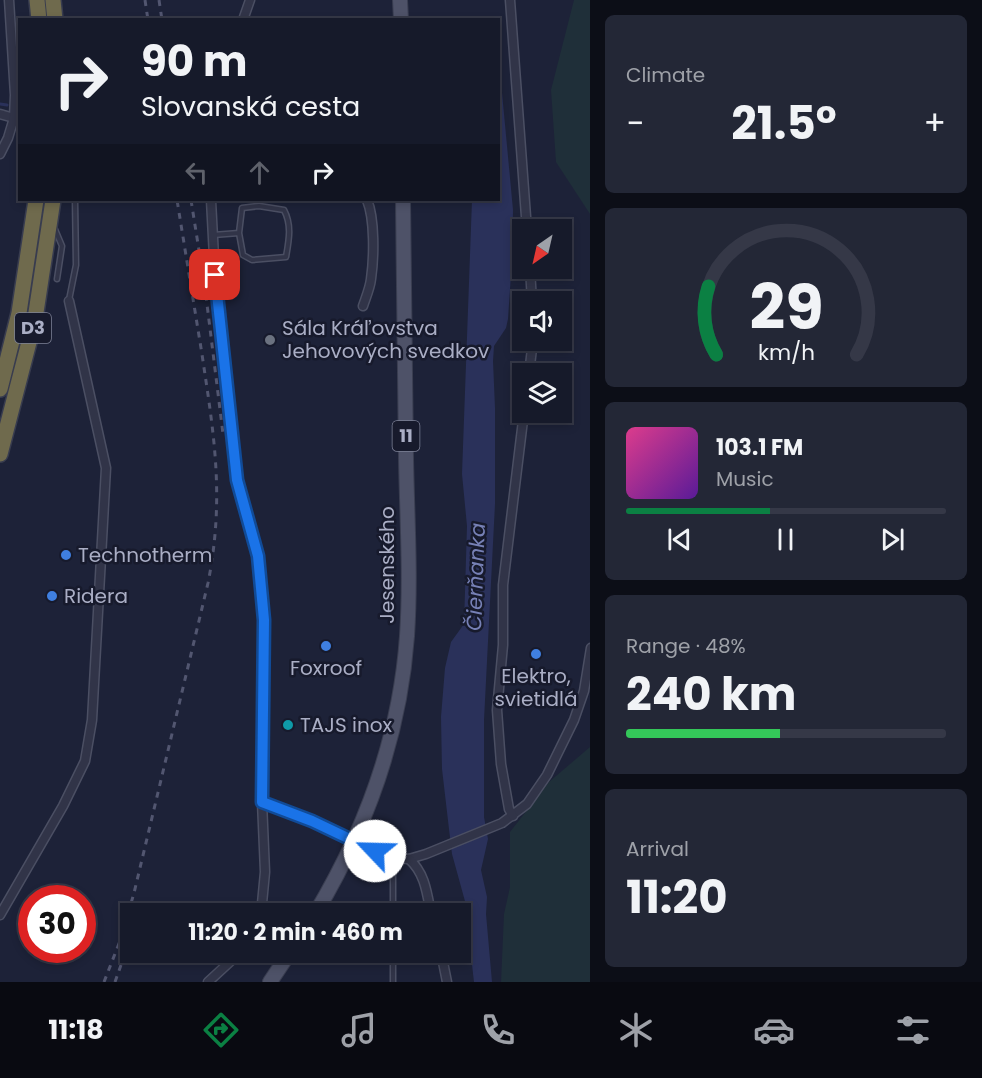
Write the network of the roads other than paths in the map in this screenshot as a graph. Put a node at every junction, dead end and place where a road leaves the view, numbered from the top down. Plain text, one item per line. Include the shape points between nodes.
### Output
1 (9, 0) edge
2 (37, 0) edge
3 (53, 0) edge
4 (250, 0) edge
5 (400, 0) edge
6 (510, 0) edge
7 (39, 18) edge
8 (55, 18) edge
9 (244, 18) edge
10 (401, 18) edge
11 (0, 114) edge
12 (14, 118) junction
13 (0, 154) edge
14 (36, 201) edge
15 (53, 201) edge
16 (75, 201) edge
17 (211, 201) edge
18 (367, 201) edge
19 (403, 201) edge
20 (526, 219) edge
21 (51, 221) junction
22 (239, 233) junction
23 (213, 235) junction
24 (57, 279) dead end
25 (69, 301) joint
26 (363, 306) dead end
27 (0, 389) edge
28 (523, 423) edge
29 (0, 454) edge
30 (590, 654) edge
31 (262, 802) junction
32 (513, 816) junction
33 (354, 842) junction
34 (393, 858) junction
35 (409, 859) junction
36 (262, 903) edge
37 (321, 903) edge
38 (393, 903) edge
39 (429, 903) edge
40 (0, 915) edge
41 (229, 963) edge
42 (283, 963) edge
43 (393, 963) edge
44 (443, 963) edge
45 (208, 982) edge
46 (270, 982) edge
47 (393, 982) edge
48 (447, 982) edge

1 - 12 street
2 - 7 highway
3 - 8 highway
4 - 9 street
5 - 10 main road
6 - 20 street
11 - 12 street
12 - 13 street
14 - 27 highway, D3 via 22,295
15 - 21 highway, D3
16 - 25 lane via 76,265
17 - 23 street
18 - 26 street via 372,226 371,281
19 - 33 main road, Jesenského / 11 via 407,637 389,742
21 - 24 lane via 62,246
21 - 29 highway, D3 via 35,319
22 - 22 lane via 242,208 284,210 289,220 286,256 252,260 243,255
22 - 23 lane
23 - 31 street via 237,480 258,556 264,620
25 - 40 street via 105,468 92,720 85,761
28 - 32 street via 503,585 497,710 501,764 508,808
30 - 32 street via 574,720 547,775 527,804
31 - 33 street
31 - 36 street
32 - 35 street
33 - 34 street
33 - 37 main road, Jesenského / 11
34 - 35 street
34 - 38 lane
35 - 39 street via 424,879
41 - 45 street
42 - 46 main road
43 - 47 lane
44 - 48 street

